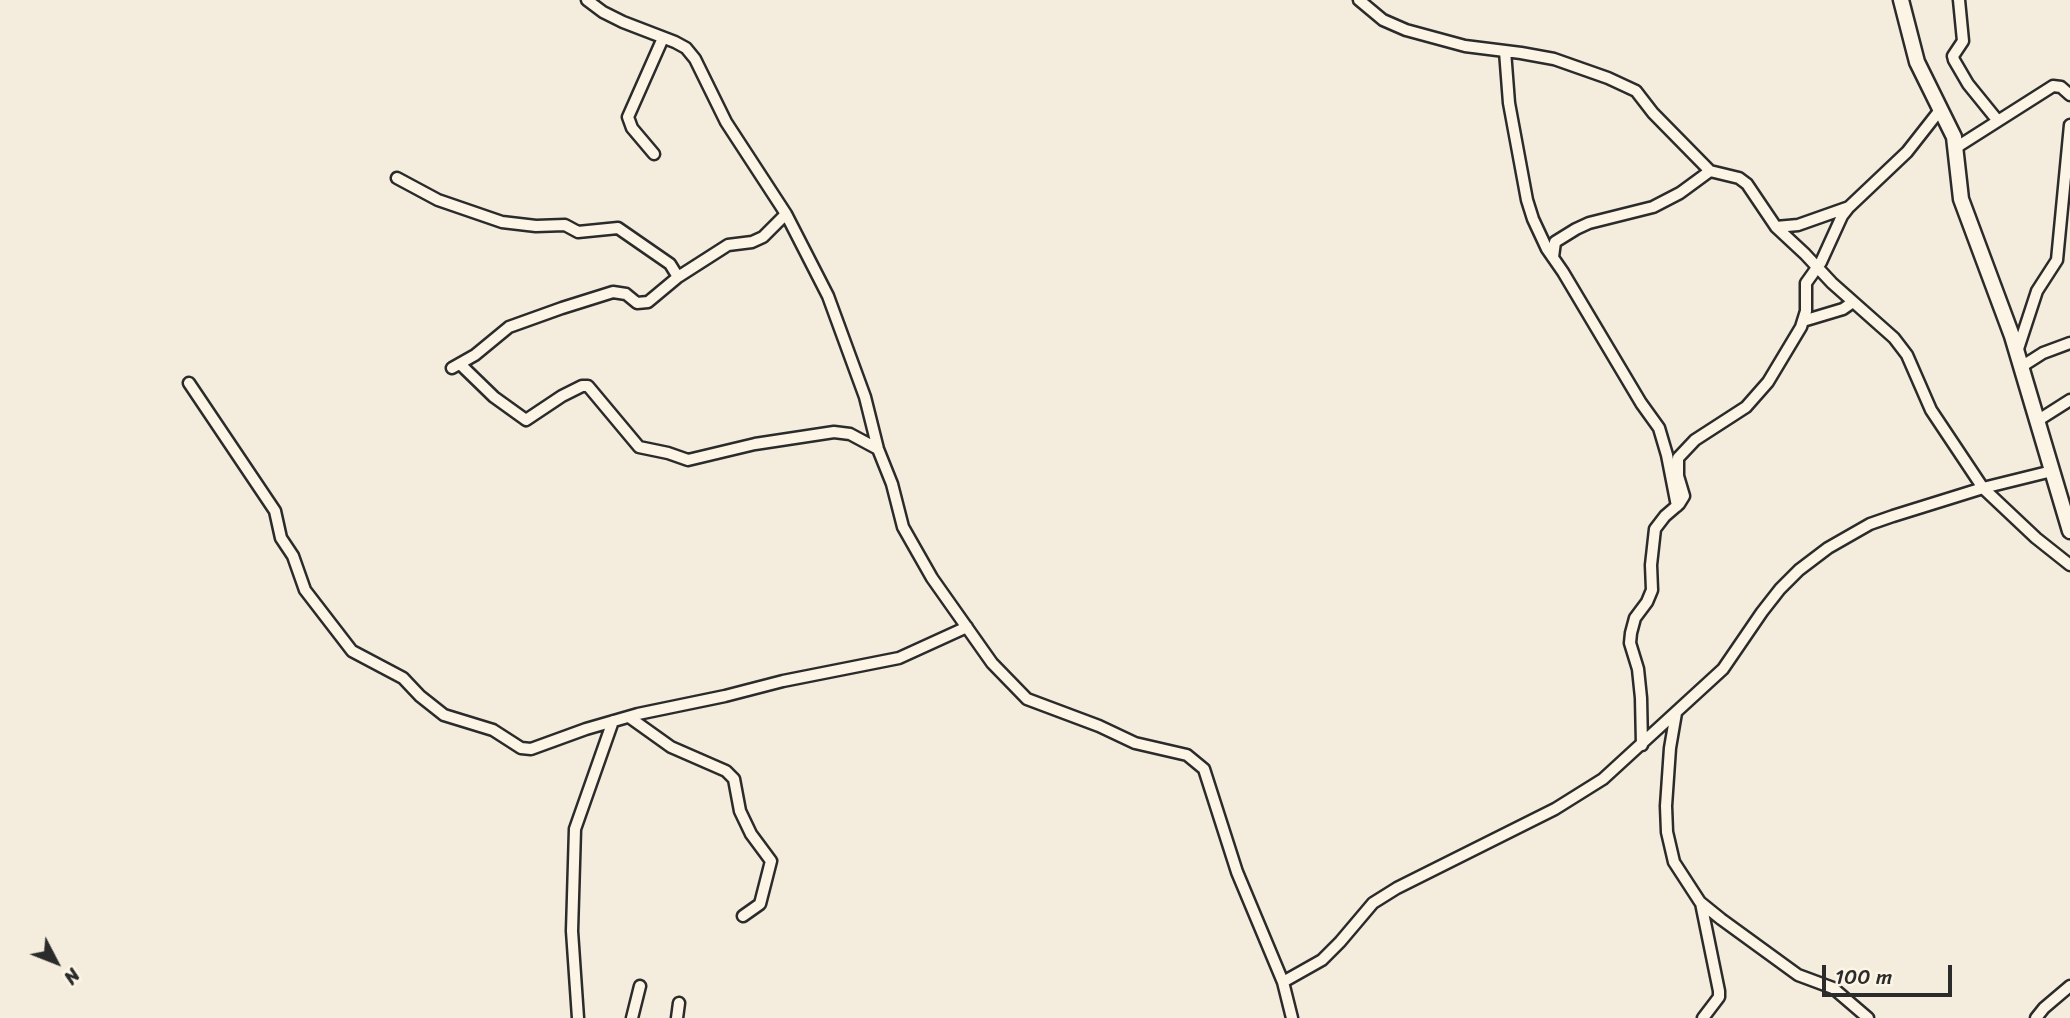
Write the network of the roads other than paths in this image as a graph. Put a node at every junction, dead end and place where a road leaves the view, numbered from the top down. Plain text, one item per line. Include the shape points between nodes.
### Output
1 (587, 0) edge
2 (1359, 0) edge
3 (1901, 0) edge
4 (1959, 0) edge
5 (663, 38) junction
6 (1505, 51) junction
7 (2070, 95) edge
8 (1940, 110) junction
9 (1998, 121) junction
10 (2070, 125) edge
11 (1956, 147) junction
12 (654, 155) dead end
13 (1710, 171) junction
14 (397, 178) dead end
15 (1849, 206) junction
16 (786, 214) junction
17 (1776, 227) junction
18 (1553, 258) junction
19 (1817, 267) junction
20 (678, 277) junction
21 (1853, 302) junction
22 (1803, 321) junction
23 (2070, 343) edge
24 (2016, 352) junction
25 (2021, 368) junction
26 (189, 383) dead end
27 (2070, 401) edge
28 (2037, 421) junction
29 (878, 449) junction
30 (2052, 471) junction
31 (1983, 488) junction
32 (1677, 506) junction
33 (2070, 531) edge
34 (2070, 565) edge
35 (967, 626) junction
36 (1676, 713) junction
37 (629, 717) junction
38 (613, 721) junction
39 (1642, 745) junction
40 (1700, 902) junction
41 (743, 916) dead end
42 (1283, 982) junction
43 (640, 986) dead end
44 (2070, 986) edge
45 (679, 1003) dead end
46 (578, 1018) edge
47 (632, 1018) edge
48 (677, 1018) edge
49 (1292, 1018) edge
50 (1703, 1018) edge
51 (1868, 1018) edge
52 (2036, 1018) edge

1 - 5 street via 623,22
2 - 6 street via 1383,20 1406,30
3 - 8 street via 1917,62
4 - 9 street via 1963,41 1954,61
5 - 12 street via 628,117
5 - 16 street via 686,48 695,59 726,122
6 - 13 street via 1555,60 1632,88
6 - 18 street via 1509,103 1527,200
7 - 9 street via 2053,86
8 - 11 street
8 - 15 street via 1907,152
9 - 11 street
10 - 24 street via 2057,260 2037,291
11 - 24 street via 1961,199
13 - 17 street via 1743,180
13 - 18 street via 1653,208 1576,229 1555,242
14 - 20 street via 438,200 502,222 565,225 578,232 618,228 670,264
15 - 17 street via 1798,225
15 - 19 street
16 - 20 street via 758,240 728,246
16 - 29 street via 836,317
17 - 19 street
18 - 32 street via 1659,428
19 - 21 street
19 - 22 street via 1806,283
20 - 29 street via 648,302 637,303 626,294 613,292 518,323 456,366 524,420 569,392 588,386 639,447 688,460 834,432
21 - 22 street
21 - 31 street via 1902,347 1931,410
22 - 32 street via 1752,401 1682,452 1677,465 1684,496
23 - 25 street
24 - 25 street
25 - 28 street
26 - 38 street via 275,511 281,538 305,590 355,653 404,678 444,715 493,730 521,748 535,748
27 - 28 street
28 - 30 street
29 - 35 street via 903,527
30 - 31 street
30 - 33 street
31 - 34 street
31 - 36 street via 1870,524 1812,559 1769,603 1728,664
32 - 39 street via 1655,529 1651,590 1631,634 1641,698
35 - 37 street via 899,658
35 - 42 street via 992,663 1027,699 1135,743 1180,752 1198,762 1208,777 1237,872
36 - 39 street
36 - 40 street via 1667,778 1667,832 1674,862
37 - 38 street
37 - 41 street via 671,747 726,771 735,781 740,811 771,864 760,904
38 - 46 street via 575,829 572,931
39 - 42 street via 1603,779 1555,809 1373,903 1322,960
40 - 50 street via 1719,991
40 - 51 street via 1784,967 1833,988
42 - 49 street
43 - 47 street
44 - 52 street
45 - 48 street

